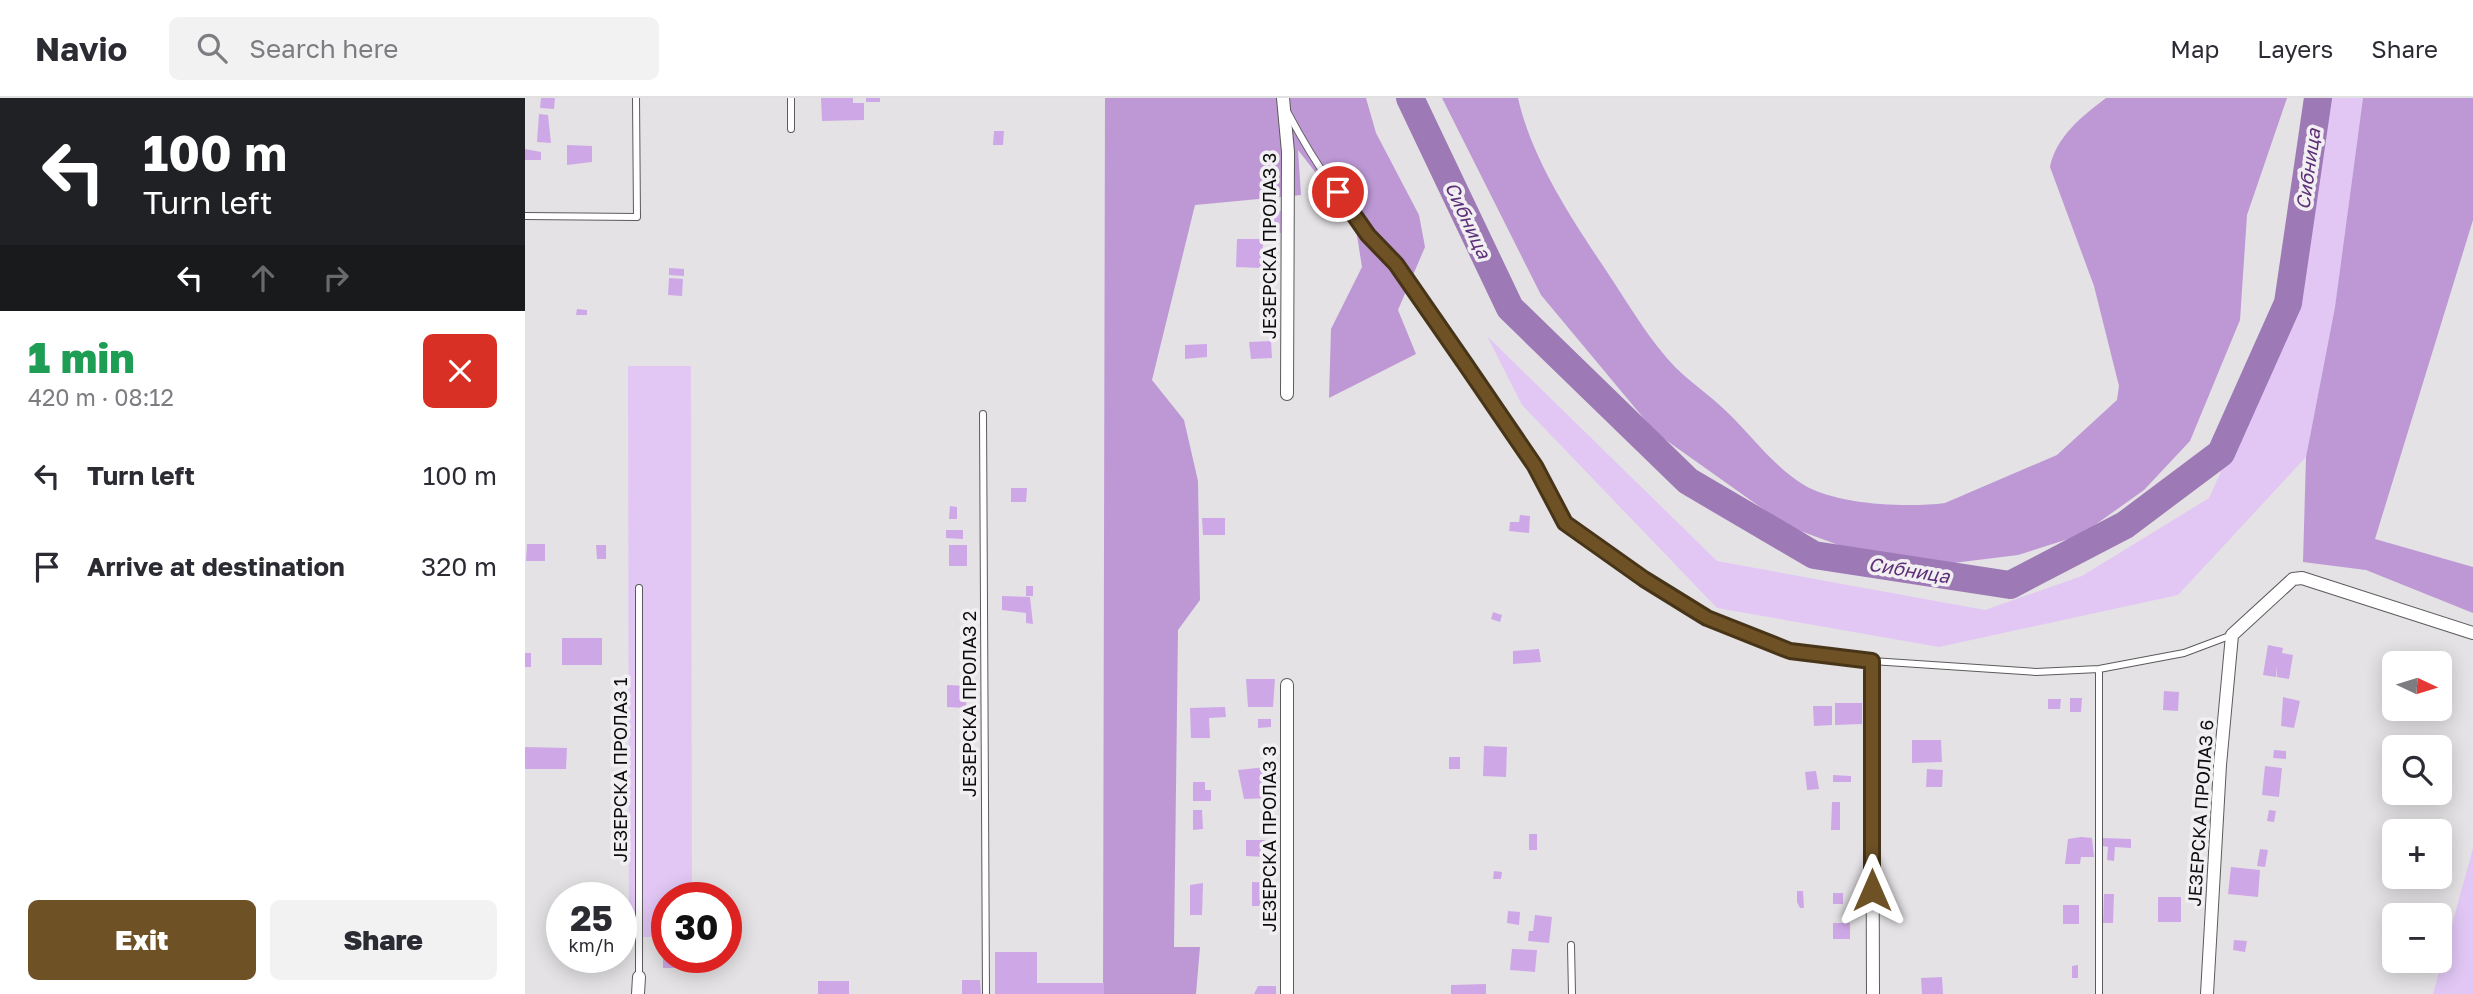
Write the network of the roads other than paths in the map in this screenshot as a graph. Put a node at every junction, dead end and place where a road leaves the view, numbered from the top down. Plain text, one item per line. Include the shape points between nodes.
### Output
1 (636, 98) edge
2 (791, 98) edge
3 (1285, 103) edge
4 (791, 129) dead end
5 (525, 216) edge
6 (1287, 394) dead end
7 (983, 414) dead end
8 (639, 588) dead end
9 (2473, 633) edge
10 (2232, 635) junction
11 (1872, 661) junction
12 (2099, 668) junction
13 (1287, 685) dead end
14 (1571, 945) dead end
15 (639, 977) joint
16 (638, 994) edge
17 (986, 994) edge
18 (1287, 994) edge
19 (1572, 994) edge
20 (1873, 994) edge
21 (2099, 994) edge
22 (2207, 994) edge

1 - 5 lane via 637,217
2 - 4 lane
3 - 6 street, ЈЕЗЕРСКА ПРОЛАЗ 3
3 - 11 lane via 1308,149 1368,235 1396,264 1527,455 1565,523 1707,618 1790,651
7 - 17 lane, ЈЕЗЕРСКА ПРОЛАЗ 2
8 - 15 lane, ЈЕЗЕРСКА ПРОЛАЗ 1
9 - 10 street via 2302,578 2293,579
10 - 12 lane via 2184,653
10 - 22 street, ЈЕЗЕРСКА ПРОЛАЗ 6
11 - 12 lane via 2036,672
11 - 20 street
12 - 21 lane
13 - 18 street, ЈЕЗЕРСКА ПРОЛАЗ 3
14 - 19 lane
15 - 16 street, ЈЕЗЕРСКА ПРОЛАЗ 1

